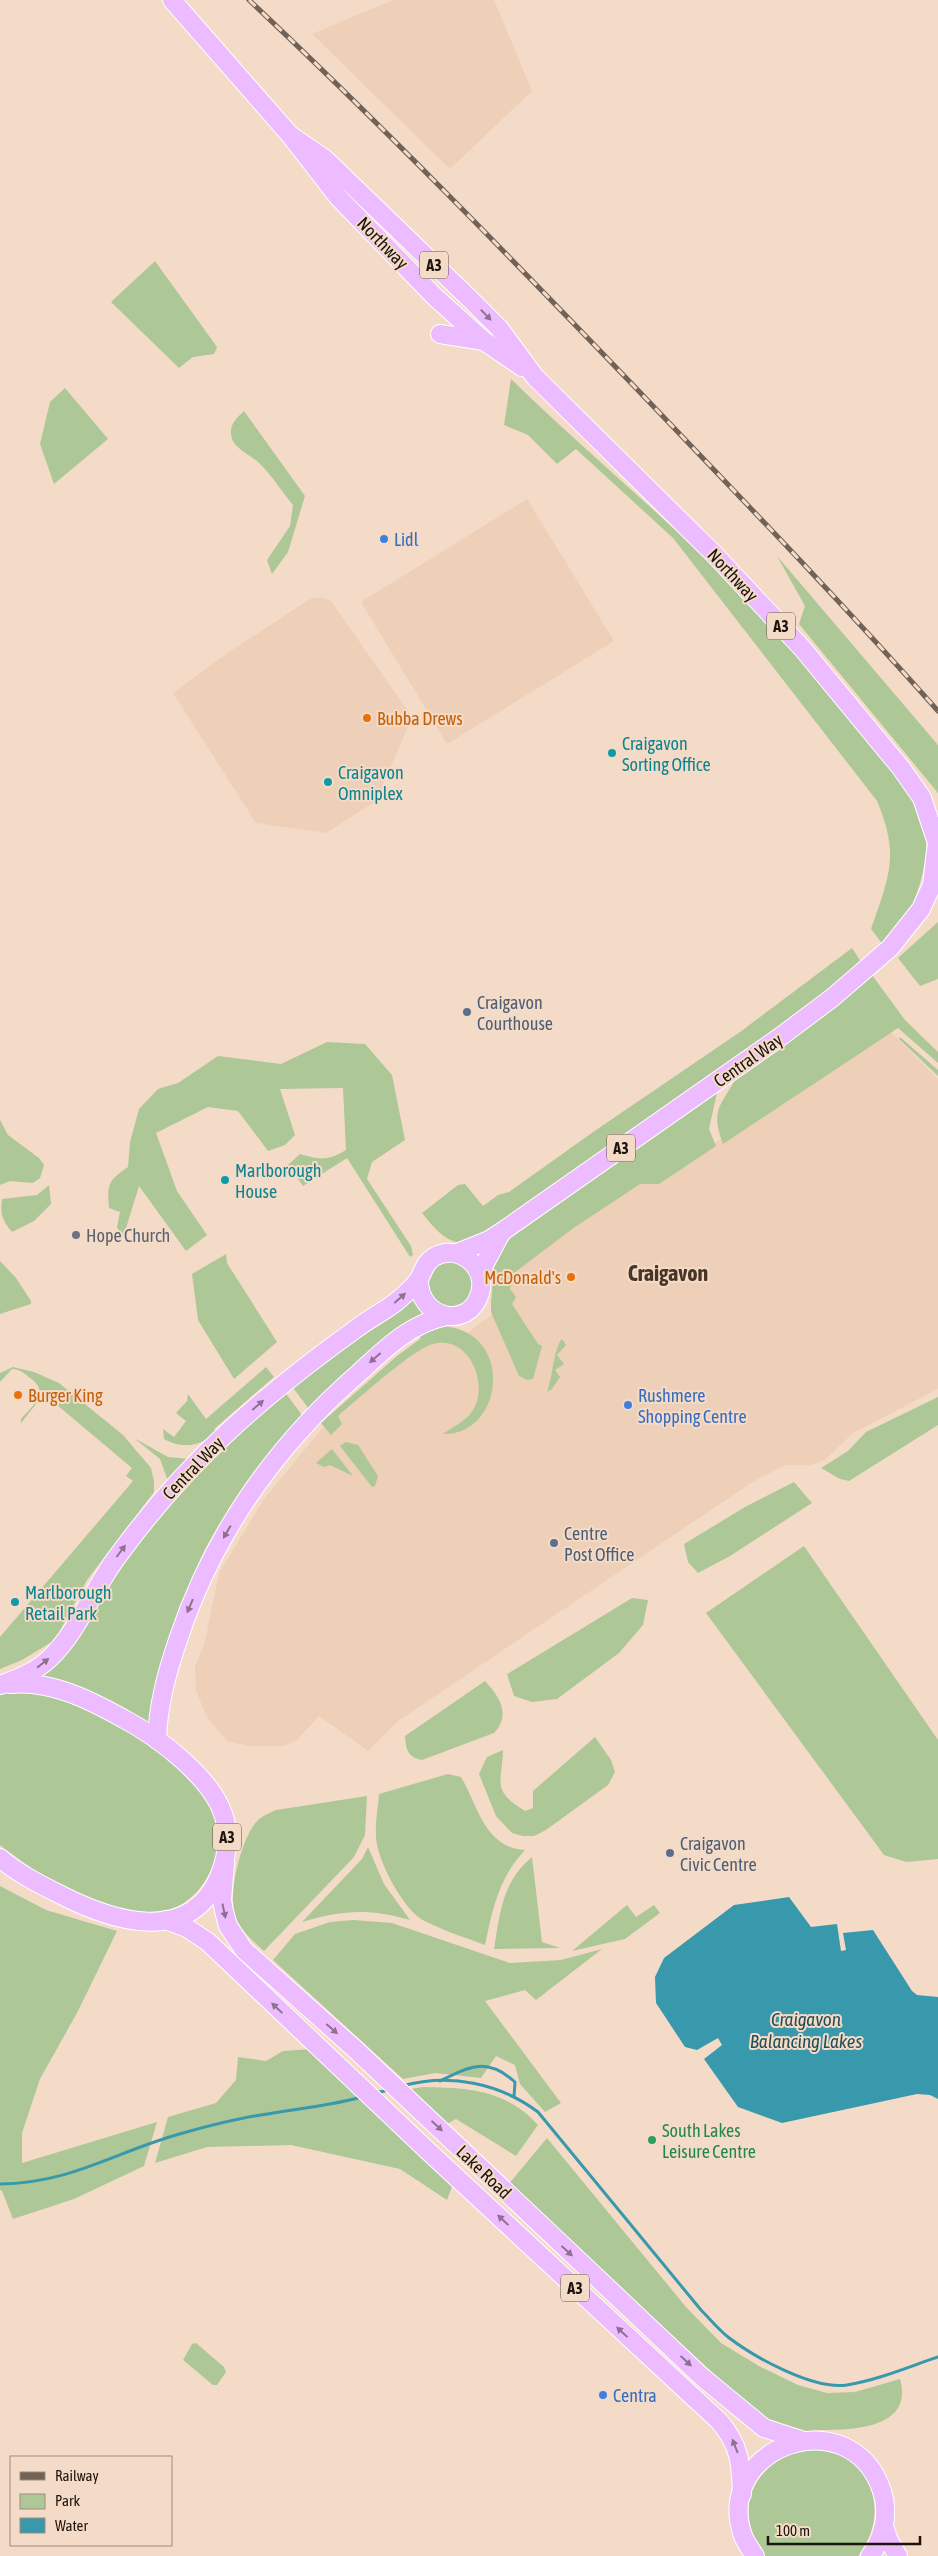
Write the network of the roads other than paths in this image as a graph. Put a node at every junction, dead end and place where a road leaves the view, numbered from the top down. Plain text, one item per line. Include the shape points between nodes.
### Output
1 (172, 0) edge
2 (290, 135) junction
3 (325, 159) junction
4 (465, 307) dead end
5 (440, 334) dead end
6 (484, 341) junction
7 (535, 377) junction
8 (936, 844) joint
9 (503, 1231) junction
10 (457, 1254) junction
11 (481, 1278) junction
12 (419, 1279) junction
13 (447, 1316) junction
14 (0, 1685) edge
15 (157, 1740) junction
16 (0, 1858) edge
17 (225, 1863) junction
18 (166, 1920) junction
19 (801, 2440) junction
20 (742, 2494) junction
21 (884, 2526) junction
22 (755, 2556) edge
23 (870, 2556) edge
24 (898, 2556) edge

1 - 2 highway, Northway / A3
2 - 3 highway, Northway / A3
2 - 6 highway, Northway / A3 via 338,197 435,297
3 - 4 highway via 334,177 375,221
3 -> 7 highway, Northway / A3 via 499,328
5 - 6 highway
6 - 7 highway, Northway / A3
7 - 8 highway, Northway / A3 via 714,554 802,648 901,768 931,822
8 - 9 highway, Central Way / A3 via 932,885 921,909 890,948 780,1037
9 - 10 highway, Central Way / A3
9 - 11 highway, Central Way / A3 via 484,1265
10 - 11 highway via 475,1265
10 - 12 highway, A3 via 433,1257
11 - 13 highway, A3 via 480,1294 475,1303 467,1311
12 - 13 highway via 418,1288 425,1304
14 -> 12 highway, Central Way / A3 via 38,1667 57,1649 135,1532 221,1437 280,1385 396,1301
13 -> 15 highway, A3 via 413,1328 329,1399 267,1468 209,1562 186,1616 165,1677
14 - 15 highway, A3 via 36,1684 67,1692 108,1710
15 - 17 highway, A3 via 190,1769 216,1799 226,1825
16 - 18 highway, A3 via 54,1892 106,1915 137,1922
17 - 18 highway, A3 via 203,1901
17 -> 19 highway, Lake Road / A3 via 222,1900 228,1926 244,1950 396,2088 702,2377 764,2428
20 -> 18 highway, Lake Road / A3 via 738,2454 731,2435 719,2421 208,1942 187,1928
19 - 20 highway, A3 via 781,2446 763,2458 750,2474
19 - 21 highway, A3 via 831,2442 851,2451 868,2465 883,2497
20 - 22 highway, A3 via 740,2518 744,2537
21 - 23 highway, A3
21 - 24 highway, A3

